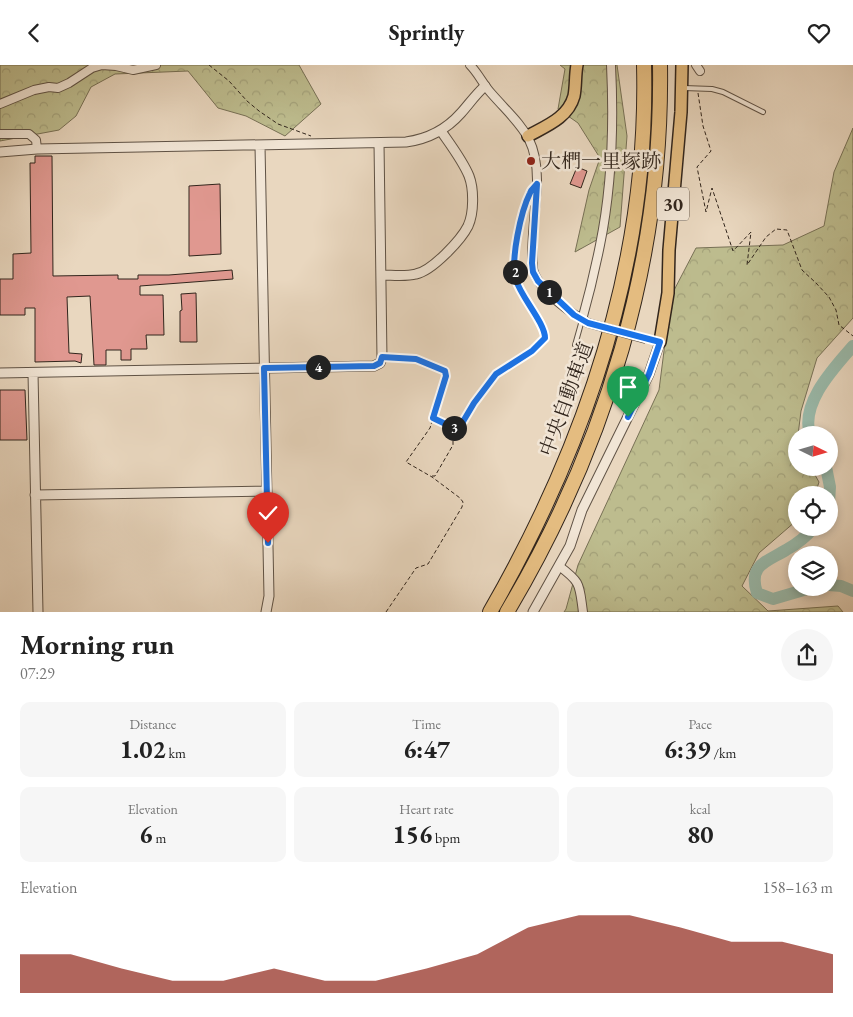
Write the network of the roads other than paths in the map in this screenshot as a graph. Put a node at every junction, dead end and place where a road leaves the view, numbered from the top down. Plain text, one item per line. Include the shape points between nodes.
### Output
1 (156, 65) edge
2 (470, 65) edge
3 (577, 65) edge
4 (610, 65) edge
5 (644, 65) edge
6 (660, 65) edge
7 (682, 65) edge
8 (485, 86) junction
9 (682, 88) junction
10 (0, 104) edge
11 (762, 112) dead end
12 (441, 131) junction
13 (0, 134) edge
14 (528, 136) junction
15 (379, 143) junction
16 (260, 146) junction
17 (37, 149) junction
18 (0, 152) edge
19 (381, 275) junction
20 (585, 321) junction
21 (660, 342) junction
22 (575, 345) dead end
23 (264, 368) junction
24 (0, 373) edge
25 (33, 373) junction
26 (267, 491) junction
27 (35, 495) junction
28 (559, 566) junction
29 (38, 612) edge
30 (266, 612) edge
31 (490, 612) edge
32 (507, 612) edge
33 (533, 612) edge
34 (583, 612) edge

1 - 10 street via 133,70 102,65 58,88 34,90
2 - 8 street
3 - 14 main road via 573,98 567,111
4 - 20 street via 613,136 608,189
5 - 31 highway, 中央自動車道 via 640,180 630,249 613,324 589,400 561,472
6 - 32 highway, 中央自動車道 via 654,190 645,252 628,329 578,475 544,547
7 - 9 main road, 30
8 - 12 street
8 - 14 street
9 - 11 lane via 723,92
9 - 21 main road, 30 via 668,293
12 - 15 street via 414,141
12 - 19 street via 469,175 472,187 469,225 426,271 416,275
13 - 17 street via 29,134 36,140
14 - 20 street via 536,160 537,184 533,272 558,302
15 - 16 street
15 - 19 street
16 - 17 street
16 - 23 street
17 - 18 street
19 - 23 street via 380,363 374,366
20 - 21 street, bridge
20 - 22 lane
21 - 28 street via 649,374 582,510 570,546
23 - 25 street
23 - 26 street
24 - 25 street
25 - 27 street
26 - 27 street
26 - 30 street via 269,596
27 - 29 street
28 - 33 street
28 - 34 street via 578,584

